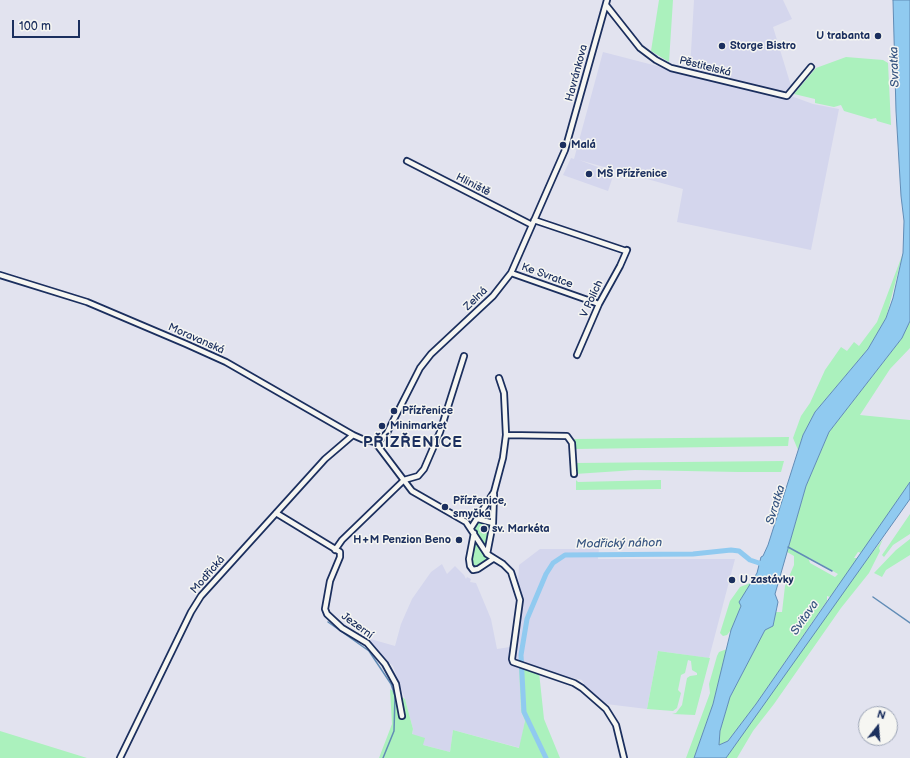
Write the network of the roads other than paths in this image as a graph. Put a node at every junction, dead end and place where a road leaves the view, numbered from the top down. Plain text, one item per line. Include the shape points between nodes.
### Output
1 (606, 2) edge
2 (811, 67) dead end
3 (565, 150) joint
4 (406, 161) dead end
5 (533, 223) junction
6 (511, 273) junction
7 (0, 274) edge
8 (599, 304) junction
9 (577, 355) dead end
10 (464, 356) dead end
11 (499, 378) dead end
12 (353, 435) junction
13 (506, 435) junction
14 (375, 442) junction
15 (574, 474) dead end
16 (404, 480) junction
17 (494, 492) junction
18 (276, 513) junction
19 (478, 519) junction
20 (493, 523) junction
21 (472, 531) junction
22 (335, 550) junction
23 (487, 554) junction
24 (493, 559) junction
25 (402, 716) dead end
26 (120, 758) edge
27 (624, 758) edge

1 - 2 street, Pěstitelská via 640,48 671,68 787,96
1 - 3 street, Havránkova
3 - 5 street, Zelná
4 - 5 street, Hliniště
5 - 6 street, Zelná
5 - 8 street, V Polích via 626,250
6 - 8 street, Ke Svratce
6 - 14 street, Zelná via 493,296 431,354 420,368 387,433
7 - 12 street, Moravanská via 87,302 226,362
8 - 9 street, V Polích
10 - 16 street via 440,432 424,469 418,476
11 - 13 street via 504,393
12 - 14 street, Moravanská
12 - 18 street, Modřická via 325,459
13 - 15 street via 566,436 572,443
13 - 17 street
14 - 16 street
16 - 21 street via 414,493 466,522
16 - 22 street via 342,540
17 - 19 street
17 - 20 street
18 - 22 street
18 - 26 street, Modřická via 201,596
19 - 20 street
19 - 21 street
20 - 23 street
21 - 23 street
21 - 24 street via 470,566 473,570 478,569
22 - 25 street, Jezerní via 340,552 340,557 330,581 325,609 327,614 342,628 367,643 385,664 396,684
23 - 24 street
24 - 27 street via 511,572 520,600 512,659 517,664 574,683 600,703 616,725

